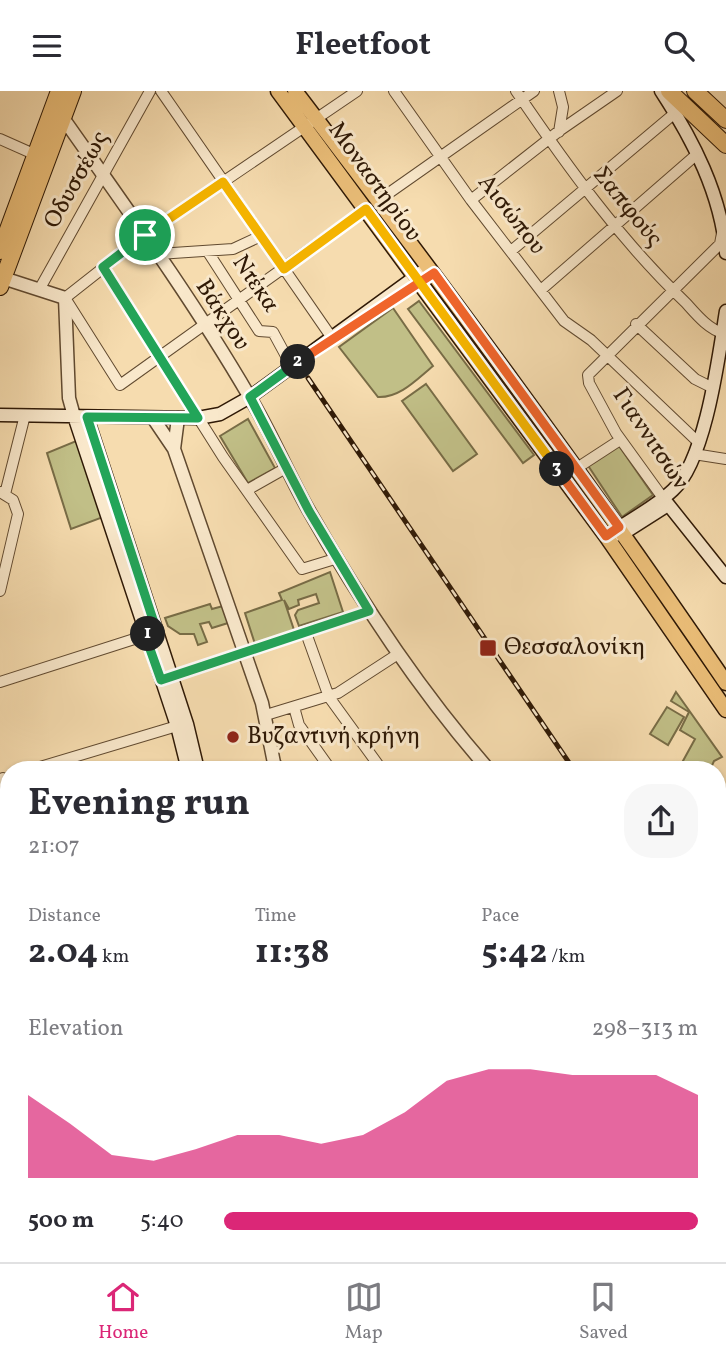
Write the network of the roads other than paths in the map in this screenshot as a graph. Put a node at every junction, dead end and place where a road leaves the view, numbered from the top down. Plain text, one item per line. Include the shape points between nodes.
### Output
1 (59, 91) edge
2 (73, 91) edge
3 (150, 91) edge
4 (161, 91) edge
5 (278, 91) edge
6 (295, 91) edge
7 (357, 91) edge
8 (394, 91) edge
9 (534, 91) edge
10 (559, 91) edge
11 (617, 91) edge
12 (660, 91) edge
13 (669, 91) edge
14 (695, 91) edge
15 (519, 95) edge
16 (675, 113) junction
17 (63, 118) junction
18 (726, 120) edge
19 (311, 123) junction
20 (559, 131) junction
21 (0, 139) edge
22 (549, 139) junction
23 (726, 145) edge
24 (558, 152) junction
25 (36, 155) junction
26 (696, 155) junction
27 (441, 156) junction
28 (104, 176) junction
29 (223, 182) junction
30 (584, 190) junction
31 (471, 200) junction
32 (372, 205) junction
33 (615, 225) junction
34 (725, 227) edge
35 (145, 235) junction
36 (261, 236) junction
37 (0, 251) edge
38 (512, 251) junction
39 (208, 252) junction
40 (726, 253) edge
41 (158, 254) junction
42 (103, 267) junction
43 (284, 269) junction
44 (432, 270) junction
45 (418, 279) junction
46 (2, 283) edge
47 (542, 289) junction
48 (39, 290) junction
49 (672, 290) junction
50 (65, 298) junction
51 (240, 300) junction
52 (726, 311) edge
53 (636, 324) junction
54 (205, 325) junction
55 (723, 333) junction
56 (332, 338) junction
57 (606, 354) junction
58 (161, 356) junction
59 (722, 356) edge
60 (292, 367) junction
61 (713, 388) junction
62 (250, 397) junction
63 (0, 415) edge
64 (25, 415) junction
65 (81, 417) junction
66 (153, 418) junction
67 (178, 418) junction
68 (198, 418) junction
69 (620, 440) junction
70 (696, 448) junction
71 (174, 449) junction
72 (726, 460) edge
73 (286, 468) junction
74 (577, 468) junction
75 (247, 490) junction
76 (3, 493) edge
77 (666, 501) junction
78 (622, 530) junction
79 (606, 536) junction
80 (338, 558) junction
81 (726, 577) edge
82 (0, 591) edge
83 (369, 611) junction
84 (306, 633) junction
85 (151, 634) junction
86 (245, 653) junction
87 (398, 654) junction
88 (166, 679) junction
89 (0, 682) edge
90 (726, 683) edge
91 (329, 697) junction
92 (293, 707) junction
93 (726, 710) edge
94 (266, 715) junction
95 (177, 726) junction
96 (60, 761) edge
97 (186, 761) edge
98 (196, 761) edge
99 (275, 761) edge
100 (325, 761) edge
101 (375, 761) edge
102 (481, 761) edge

1 - 25 highway
2 - 17 highway
3 - 28 street, Οδυσσέως
4 - 29 street
5 - 19 main road, Μοναστηρίου
6 - 19 main road, Μοναστηρίου
7 - 19 street
8 - 27 street, Αισώπου
9 - 15 street
10 - 20 street via 563,109
11 - 20 street
12 - 16 street
13 - 23 highway
14 - 18 highway
15 - 22 street, Σαπφούς
15 - 27 street
16 - 26 street
16 - 30 street
17 - 28 street, Βάκχου
17 - 46 highway
19 - 29 street
19 - 32 main road, Μοναστηρίου
20 - 22 street
20 - 24 street
21 - 25 street
22 - 24 street, Σαπφούς
22 - 31 street
24 - 30 street, Σαπφούς
25 - 37 highway
26 - 33 street
26 - 34 street
27 - 31 street, Αισώπου
27 - 32 street
28 - 35 street, Βάκχου
28 - 48 street, Οδυσσέως
29 - 35 street
29 - 36 street
30 - 33 street, Σαπφούς
30 - 38 street
31 - 38 street, Αισώπου
32 - 43 street
32 - 44 main road, Μοναστηρίου
32 - 45 main road, Μοναστηρίου
33 - 47 street
33 - 49 street, Σαπφούς
34 - 40 street
34 - 49 street via 720,244
35 - 41 street, Βάκχου
35 - 42 street
36 - 39 street via 233,249
36 - 43 street
38 - 47 street, Αισώπου
39 - 41 street
39 - 51 street, Ντέκα
41 - 54 street, Βάκχου
42 - 50 street
42 - 58 street
43 - 51 street
43 - 56 street
44 - 45 street
44 - 74 main road, Μοναστηρίου
45 - 56 street
45 - 79 main road, Μοναστηρίου
46 - 48 street
47 - 57 street, Αισώπου via 564,321
48 - 50 street
49 - 53 street
49 - 55 street, Σαπφούς
50 - 58 street via 120,385
50 - 65 street via 69,398
51 - 54 street
51 - 60 street, Ντέκα via 259,331 273,332
52 - 55 street
53 - 57 street
53 - 61 street via 695,379
54 - 58 street
54 - 62 street, Βάκχου
55 - 59 street
56 - 60 street
57 - 69 street, Γιαννιτσών via 589,372 588,380
57 - 70 street, Αισώπου
58 - 68 street
59 - 61 street
60 - 62 street
61 - 70 street
62 - 68 street via 220,414
62 - 73 street, Βάκχου
63 - 64 street
64 - 65 street
64 - 76 street
65 - 66 street
65 - 85 street
66 - 67 street
66 - 71 street
67 - 68 street
67 - 71 street
68 - 75 street
69 - 74 street
69 - 77 street, Γιαννιτσών
70 - 72 street
70 - 77 street
71 - 86 street
73 - 75 street
73 - 80 street, Βάκχου
74 - 78 main road, Μοναστηρίου
75 - 80 street via 302,569
76 - 82 street via 13,500 18,513
77 - 78 street
77 - 81 street, Γιαννιτσών
78 - 79 street
78 - 90 main road, Μοναστηρίου
79 - 93 main road, Μοναστηρίου
80 - 83 street, Βάκχου
83 - 84 street
83 - 87 street, Βάκχου
84 - 86 street
84 - 91 street
85 - 88 street
85 - 89 street
86 - 88 street
86 - 94 street
87 - 91 street
87 - 102 street, Βάκχου
88 - 95 street
88 - 98 street via 187,724
91 - 92 street
91 - 101 street
92 - 94 street
92 - 100 street via 299,725
94 - 99 street
95 - 96 street
95 - 97 street

